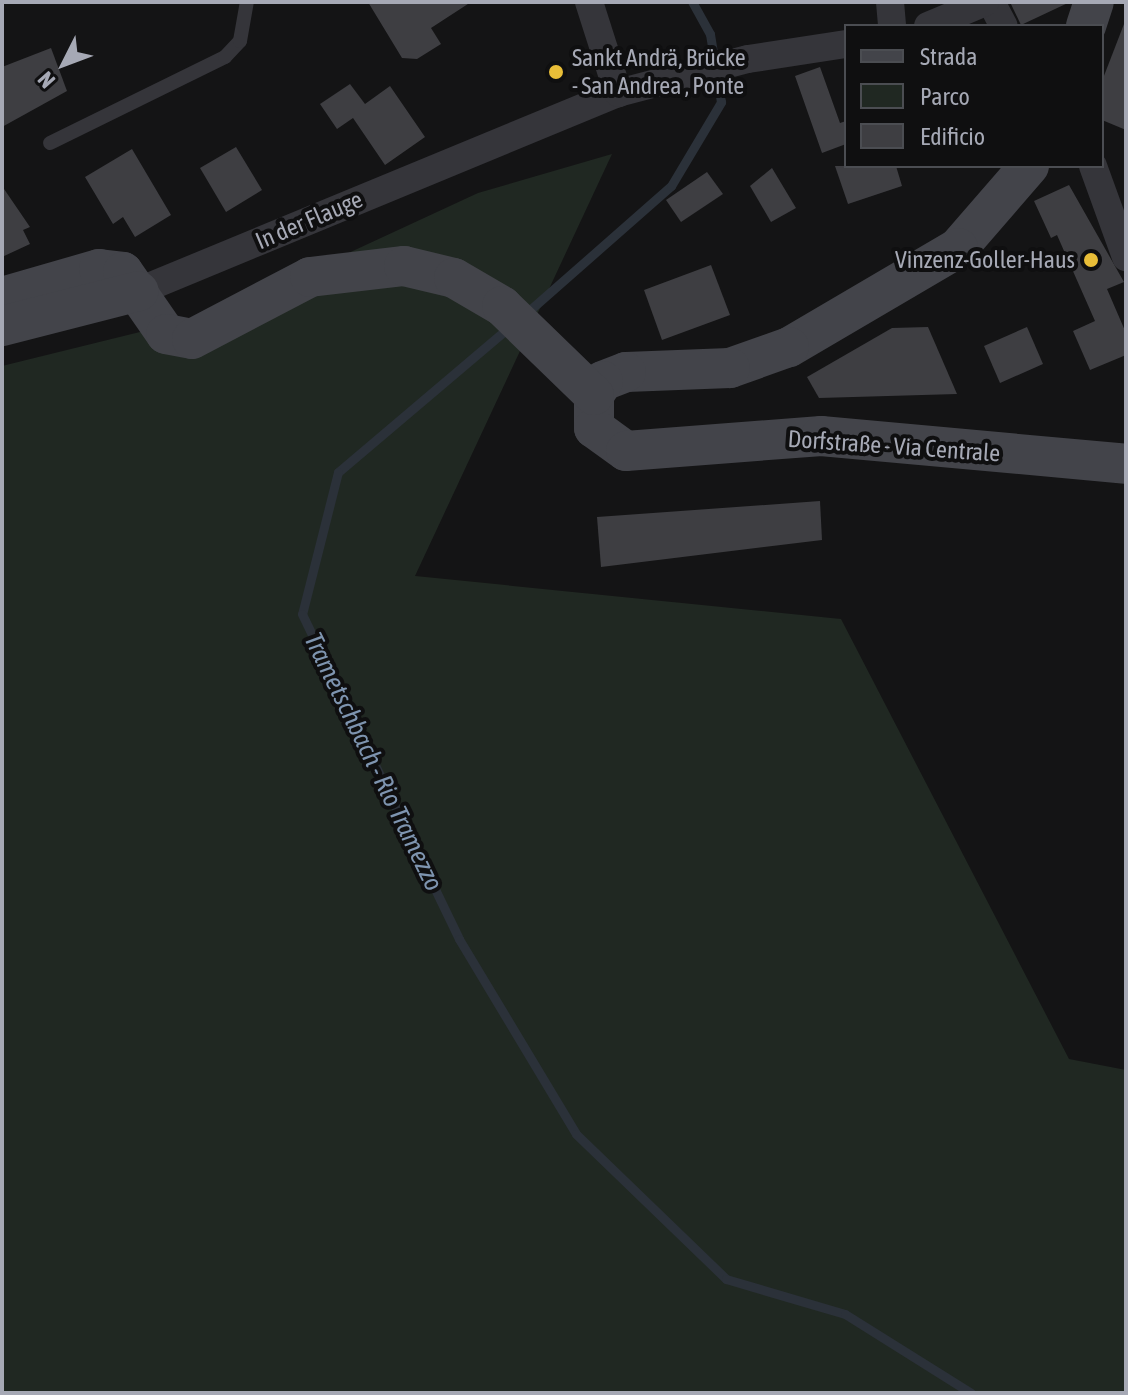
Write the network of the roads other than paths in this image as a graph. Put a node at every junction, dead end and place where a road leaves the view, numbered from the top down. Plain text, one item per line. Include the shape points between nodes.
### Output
1 (247, 2) edge
2 (589, 2) edge
3 (890, 2) edge
4 (988, 2) edge
5 (1094, 2) edge
6 (892, 24) edge
7 (933, 24) edge
8 (1003, 24) edge
9 (1087, 24) edge
10 (844, 44) edge
11 (618, 93) junction
12 (50, 143) dead end
13 (1027, 168) edge
14 (1094, 168) edge
15 (1126, 257) edge
16 (139, 291) junction
17 (2, 297) edge
18 (2, 326) edge
19 (588, 391) junction
20 (1126, 464) edge

1 - 12 lane via 240,41 225,57
2 - 11 street
3 - 6 street
4 - 7 street
4 - 8 street
5 - 9 street
10 - 11 street via 748,59
11 - 16 street, In der Flauge
13 - 19 street via 958,248 789,347 730,368 626,372
14 - 15 street
16 - 17 street via 123,272 99,269
16 - 18 street
16 - 19 street via 166,334 192,339 310,277 352,267 404,266 454,278 502,306
19 - 20 street, Dorfstraße - Via Centrale via 594,428 626,451 821,436

